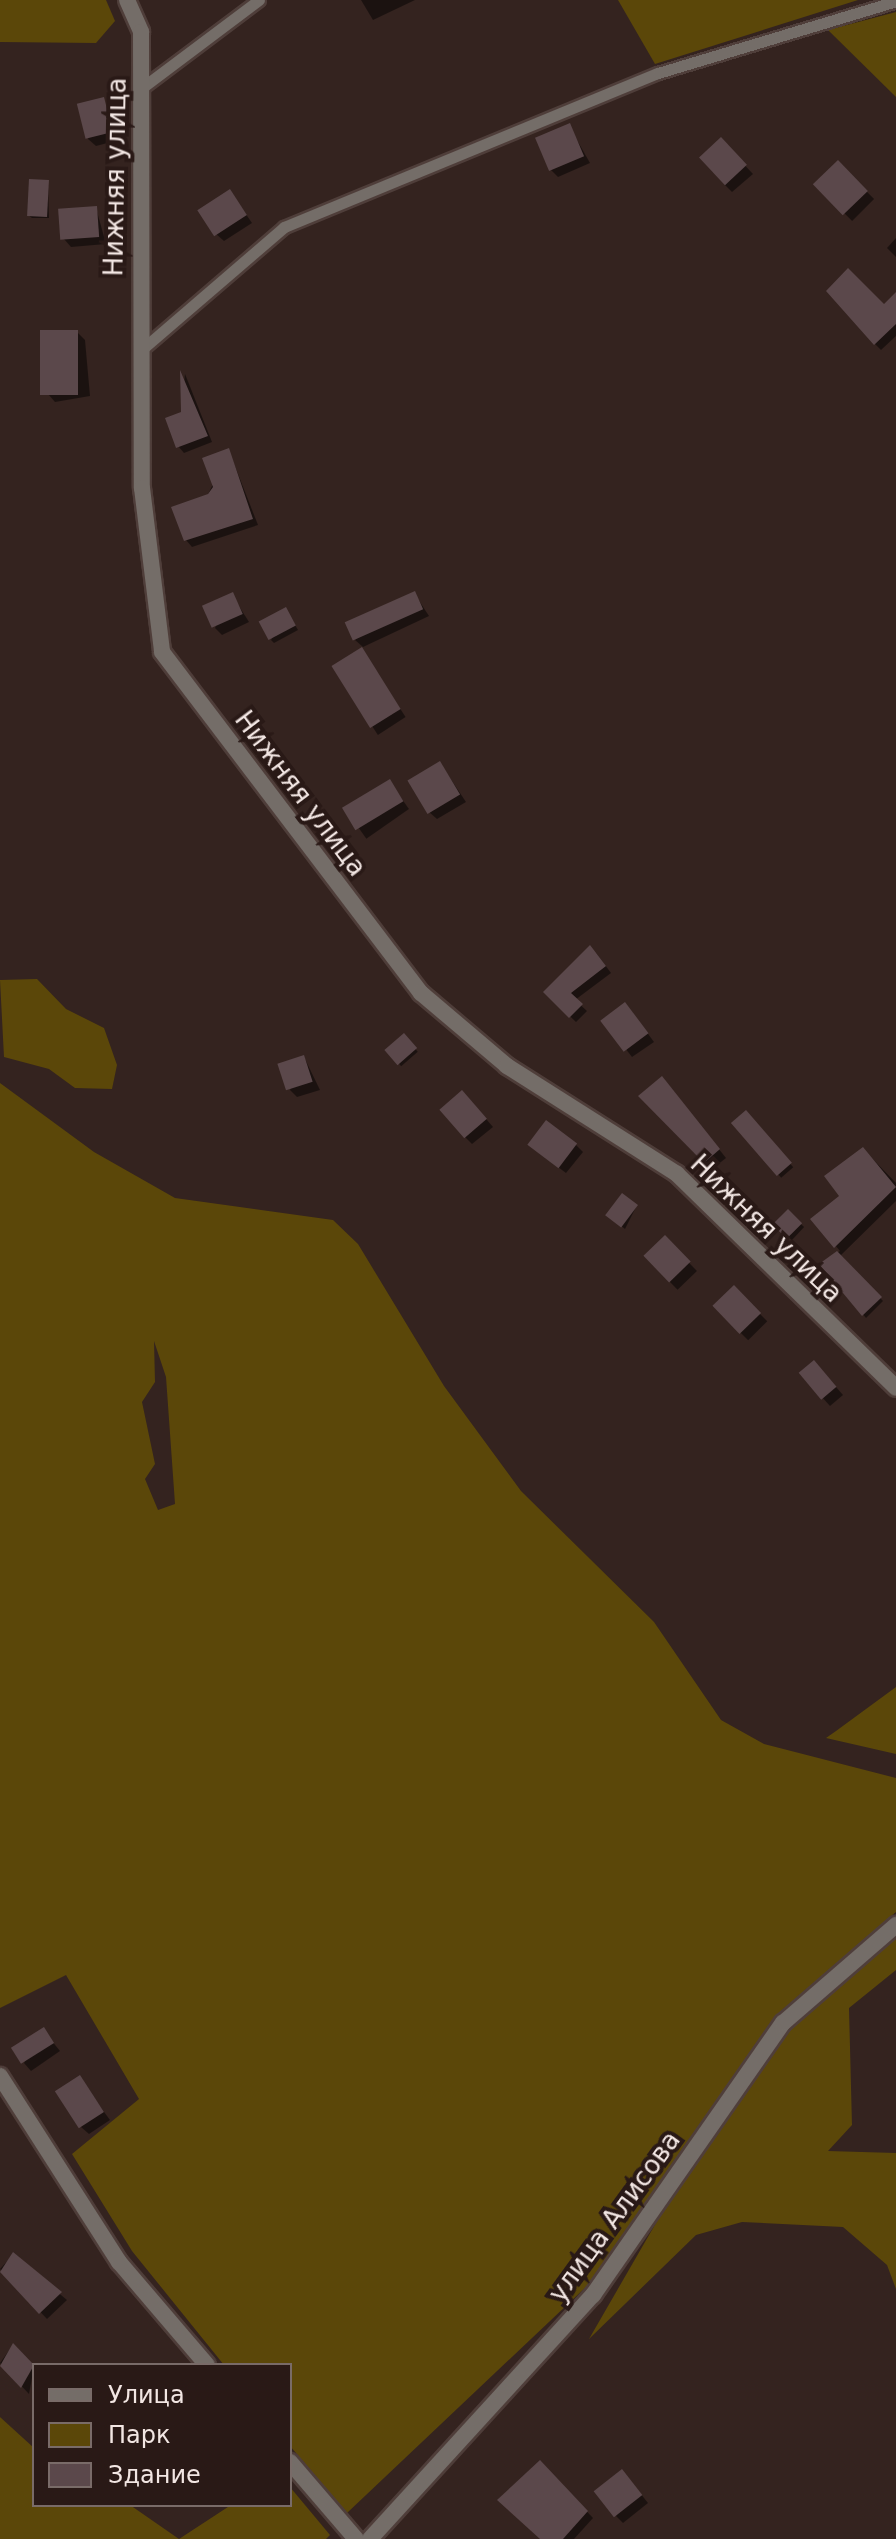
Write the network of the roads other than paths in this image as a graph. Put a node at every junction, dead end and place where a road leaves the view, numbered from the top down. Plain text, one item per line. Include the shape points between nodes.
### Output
1 (127, 0) edge
2 (259, 0) edge
3 (896, 1) edge
4 (143, 87) junction
5 (139, 351) junction
6 (896, 1388) edge
7 (896, 1925) edge
8 (0, 2076) edge
9 (205, 2363) edge
10 (292, 2464) edge
11 (356, 2539) edge
12 (370, 2539) edge

1 - 4 street, Нижняя улица via 141,32
2 - 4 lane
3 - 5 lane via 658,73 284,227
4 - 5 street, Нижняя улица
5 - 6 street, Нижняя улица via 142,488 162,652 421,993 507,1066 677,1174
7 - 12 street, улица Алисова via 783,2023 593,2295
8 - 9 street via 119,2262
10 - 11 street

